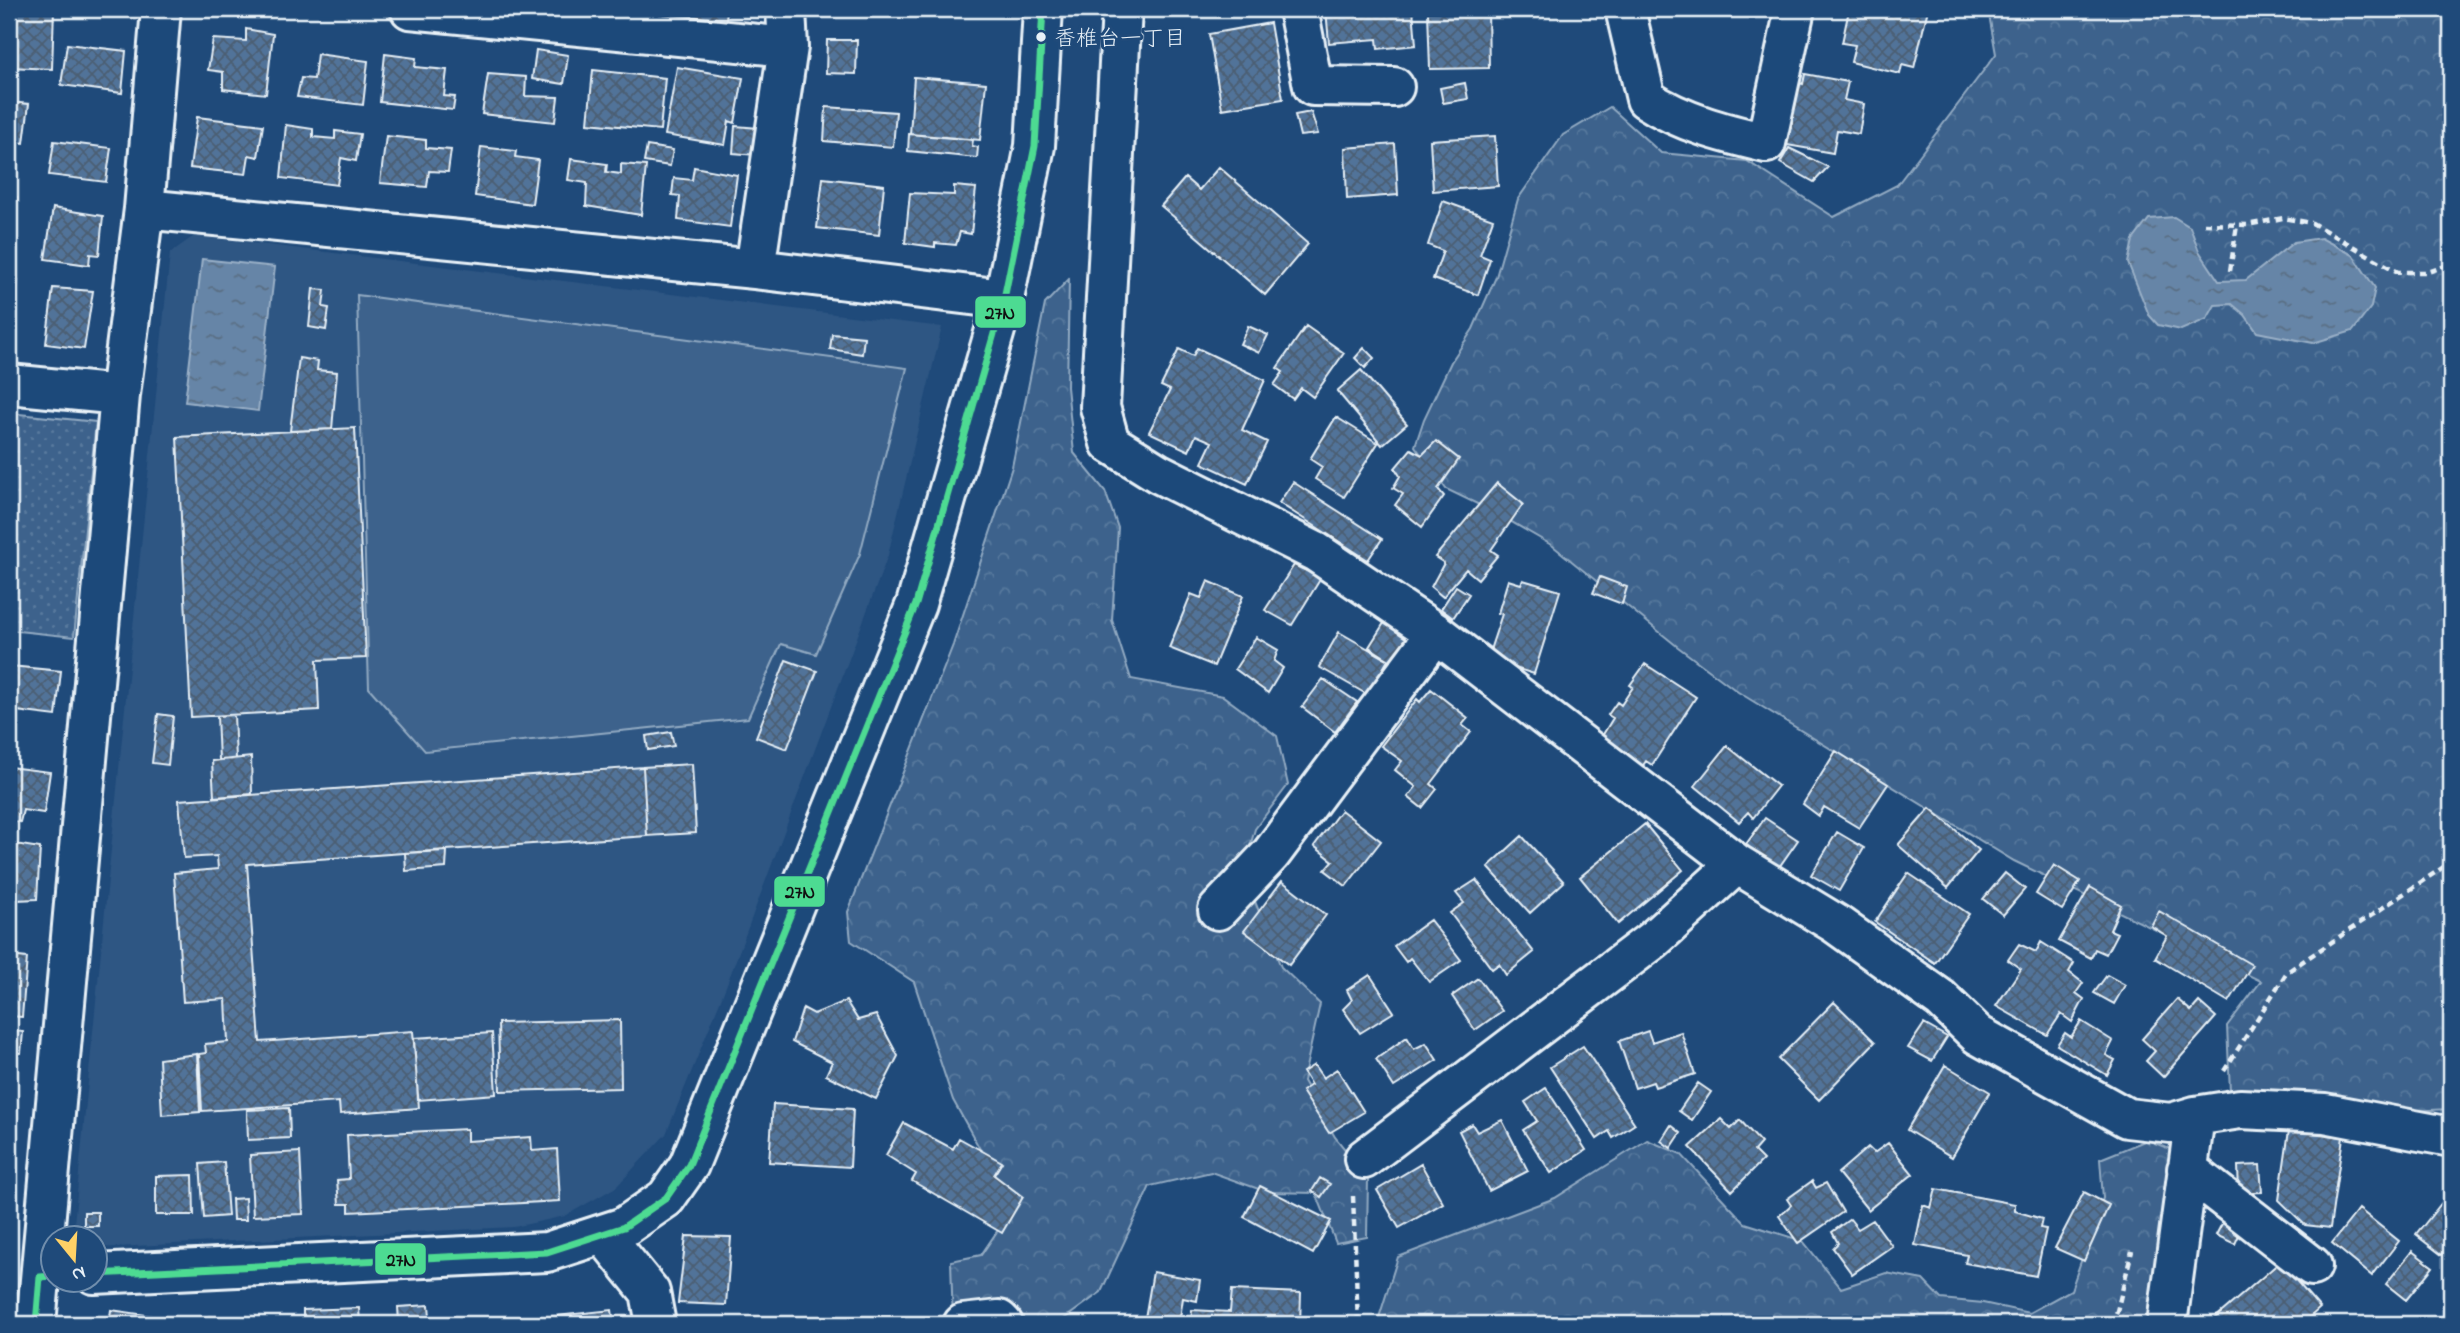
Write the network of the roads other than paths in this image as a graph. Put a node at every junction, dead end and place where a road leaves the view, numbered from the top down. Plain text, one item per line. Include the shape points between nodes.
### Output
1 (161, 9) edge
2 (410, 9) edge
3 (786, 9) edge
4 (1042, 9) edge
5 (1122, 9) edge
6 (1298, 9) edge
7 (1625, 9) edge
8 (1795, 9) edge
9 (788, 47) junction
10 (1394, 87) dead end
11 (144, 209) junction
12 (755, 270) junction
13 (1003, 299) junction
14 (9, 384) edge
15 (120, 395) junction
16 (1437, 633) junction
17 (1737, 864) junction
18 (1218, 910) dead end
19 (2195, 1116) junction
20 (2451, 1137) edge
21 (1364, 1160) road end
22 (2188, 1169) junction
23 (603, 1234) junction
24 (2312, 1266) dead end
25 (108, 1273) edge
26 (34, 1276) edge
27 (36, 1324) edge
28 (656, 1324) edge
29 (963, 1324) edge
30 (1003, 1324) edge
31 (2167, 1324) edge

1 - 11 street
2 - 9 street
3 - 9 street
4 - 13 street via 1035,146
5 - 16 street via 1101,407 1111,443 1158,473 1317,552
6 - 10 street via 1313,86
7 - 8 street via 1646,99 1710,129 1766,143
9 - 12 street
11 - 12 street
11 - 15 street
12 - 13 street
13 - 23 street via 916,604 689,1165 666,1198 624,1227
14 - 15 street
15 - 26 street
16 - 17 street
16 - 18 street via 1271,854
17 - 19 street via 1836,924 1941,999 1978,1035 2104,1106 2127,1118 2171,1123
17 - 21 street via 1654,939
19 - 20 street via 2240,1109 2325,1113
19 - 22 street
22 - 24 street
22 - 31 street
23 - 25 street via 547,1252
23 - 28 street via 650,1292
26 - 27 street
29 - 30 street via 999,1320

